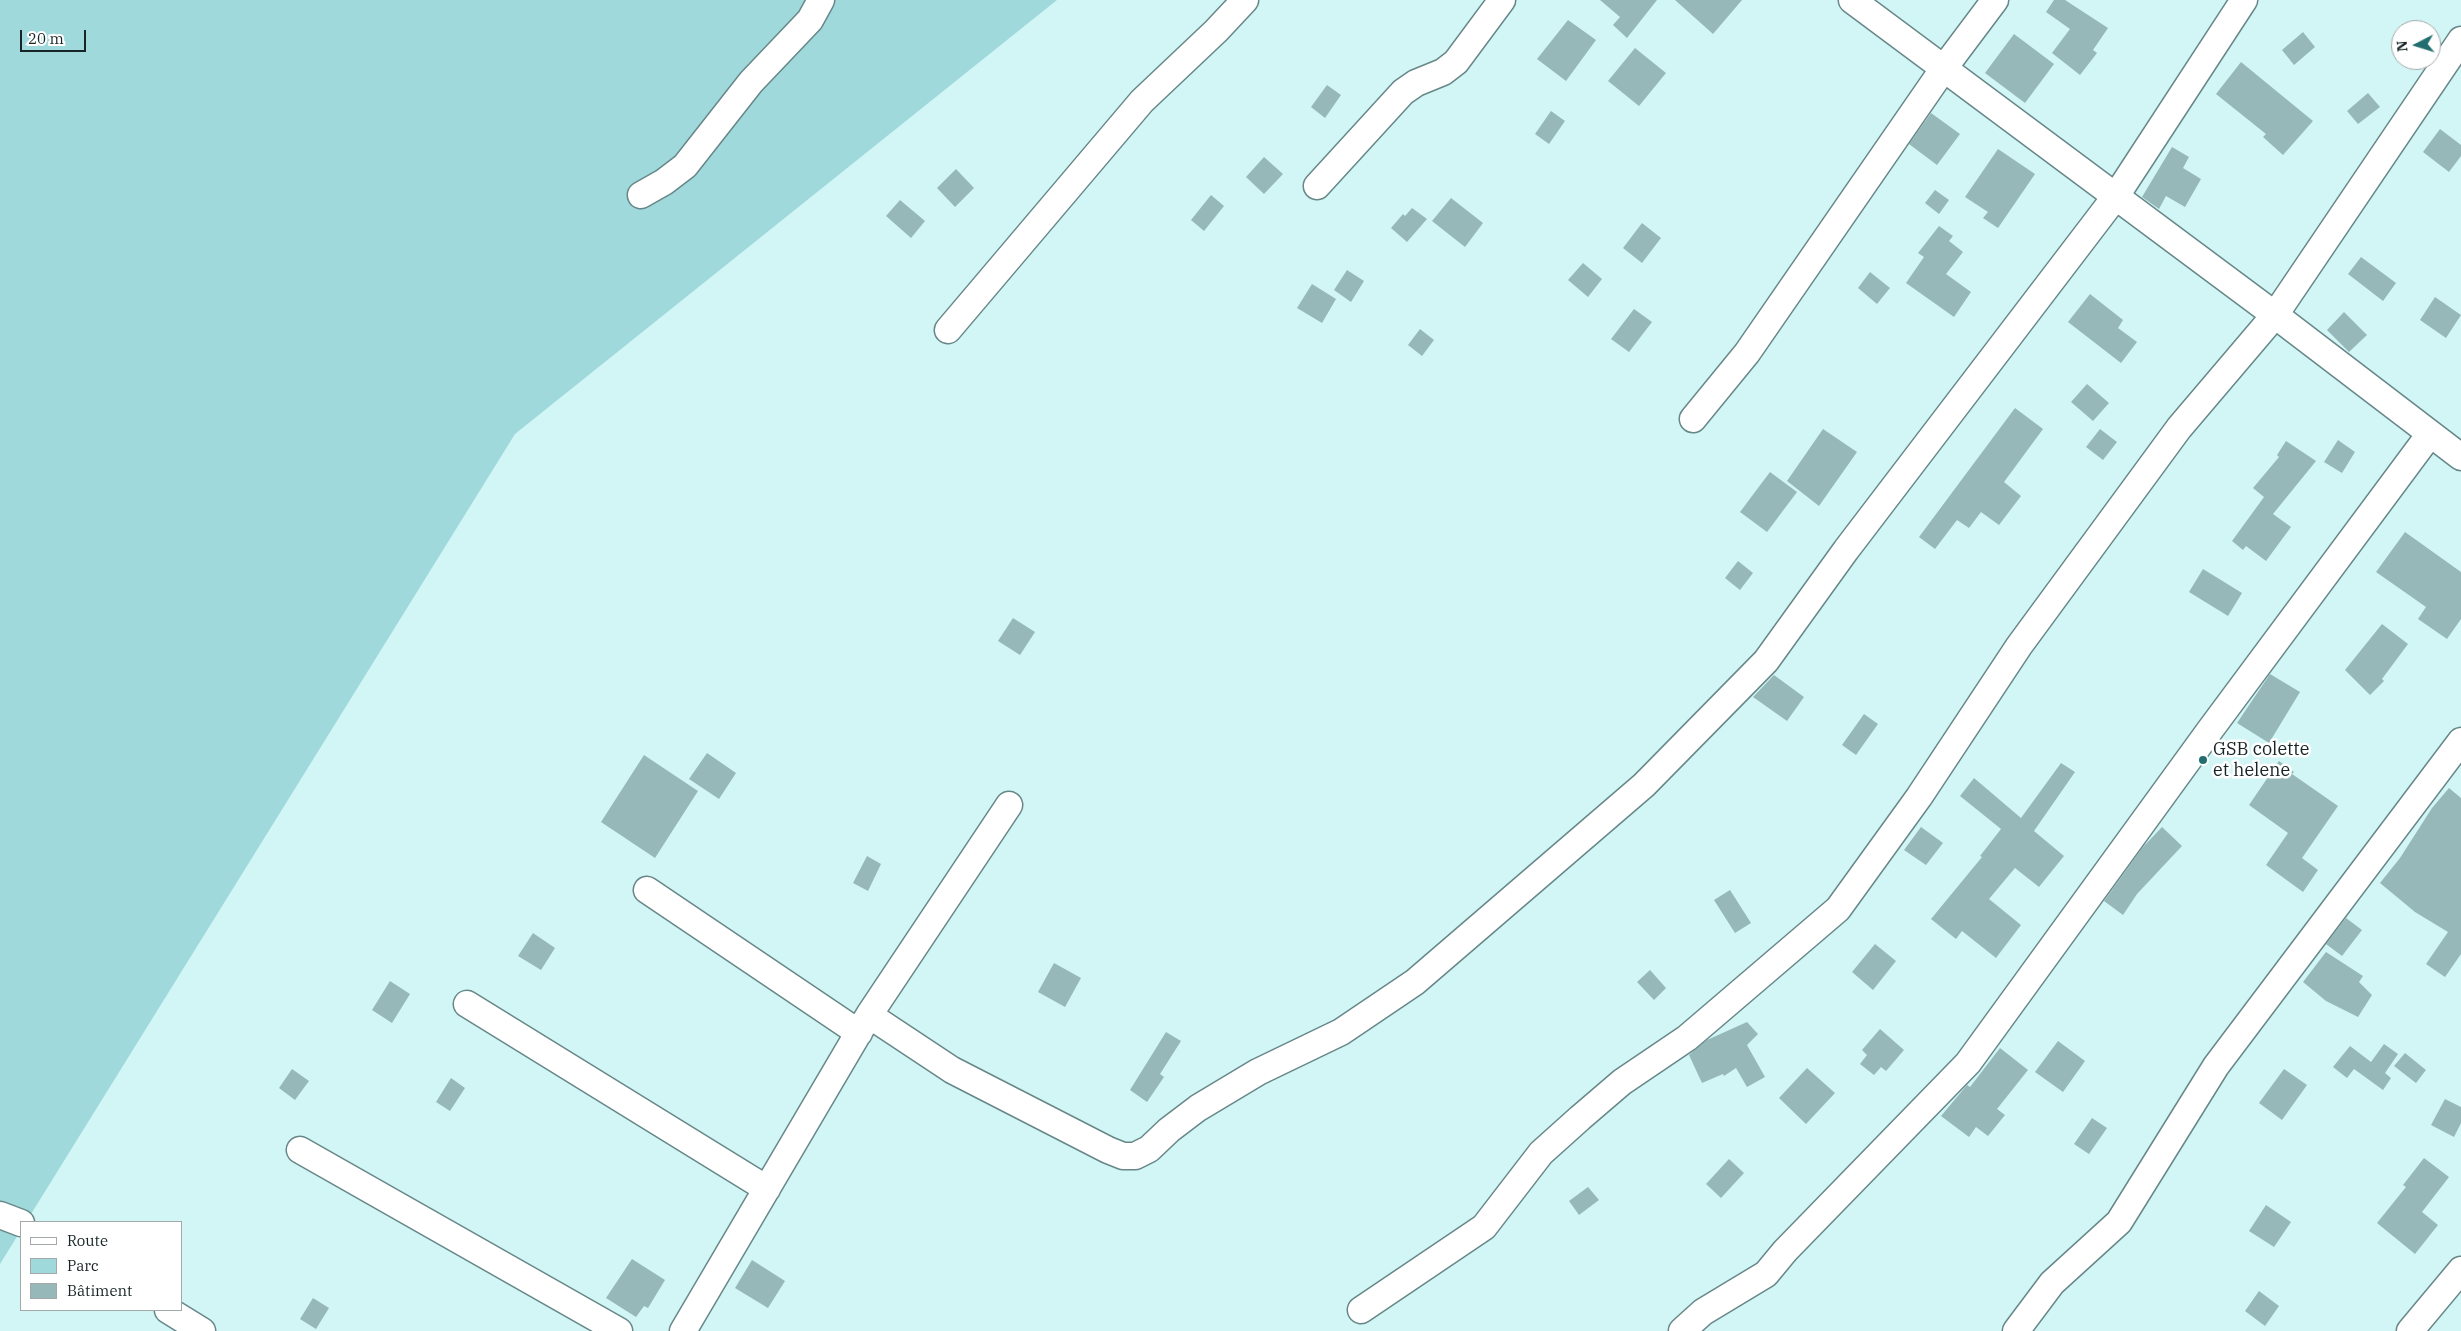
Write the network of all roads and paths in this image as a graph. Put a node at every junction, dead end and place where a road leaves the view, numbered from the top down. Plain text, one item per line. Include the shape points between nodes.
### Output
1 (821, 0) edge
2 (1245, 0) edge
3 (1502, 0) edge
4 (1852, 0) edge
5 (1995, 0) edge
6 (2244, 0) edge
7 (2461, 40) edge
8 (1944, 68) junction
9 (1316, 186) dead end
10 (641, 195) dead end
11 (2116, 196) junction
12 (2275, 315) junction
13 (948, 330) dead end
14 (1693, 419) dead end
15 (2430, 434) junction
16 (2461, 457) edge
17 (2461, 741) edge
18 (1009, 805) dead end
19 (647, 890) dead end
20 (467, 1004) dead end
21 (864, 1024) junction
22 (300, 1150) dead end
23 (767, 1189) junction
24 (0, 1215) edge
25 (20, 1223) edge
26 (2461, 1270) edge
27 (2453, 1298) edge
28 (1361, 1310) dead end
29 (170, 1311) edge
30 (202, 1331) edge
31 (619, 1331) edge
32 (683, 1331) edge
33 (1682, 1331) edge
34 (2016, 1331) edge
35 (2410, 1331) edge

1 - 10 street via 810,20 750,82 685,166
2 - 13 street via 1142,101
3 - 9 street via 1456,62 1403,92
4 - 8 street
5 - 8 street
6 - 11 street
7 - 12 street
8 - 11 street
8 - 14 street via 1747,353
11 - 12 street
11 - 21 street via 1766,660 1644,785 1415,982 1341,1032 1258,1072 1205,1104 1149,1149 1135,1156 1123,1156
12 - 15 street
12 - 28 street via 2155,460 2019,646 1919,798 1838,909 1687,1038 1622,1082 1541,1153 1484,1227
15 - 16 street
15 - 33 street via 1968,1063 1791,1244 1766,1274 1704,1312
17 - 34 street via 2216,1066 2119,1222 2052,1283
18 - 21 street
19 - 21 street
20 - 23 street
21 - 23 street
22 - 31 street
23 - 32 street
24 - 25 street
26 - 27 street
27 - 35 street
29 - 30 street

